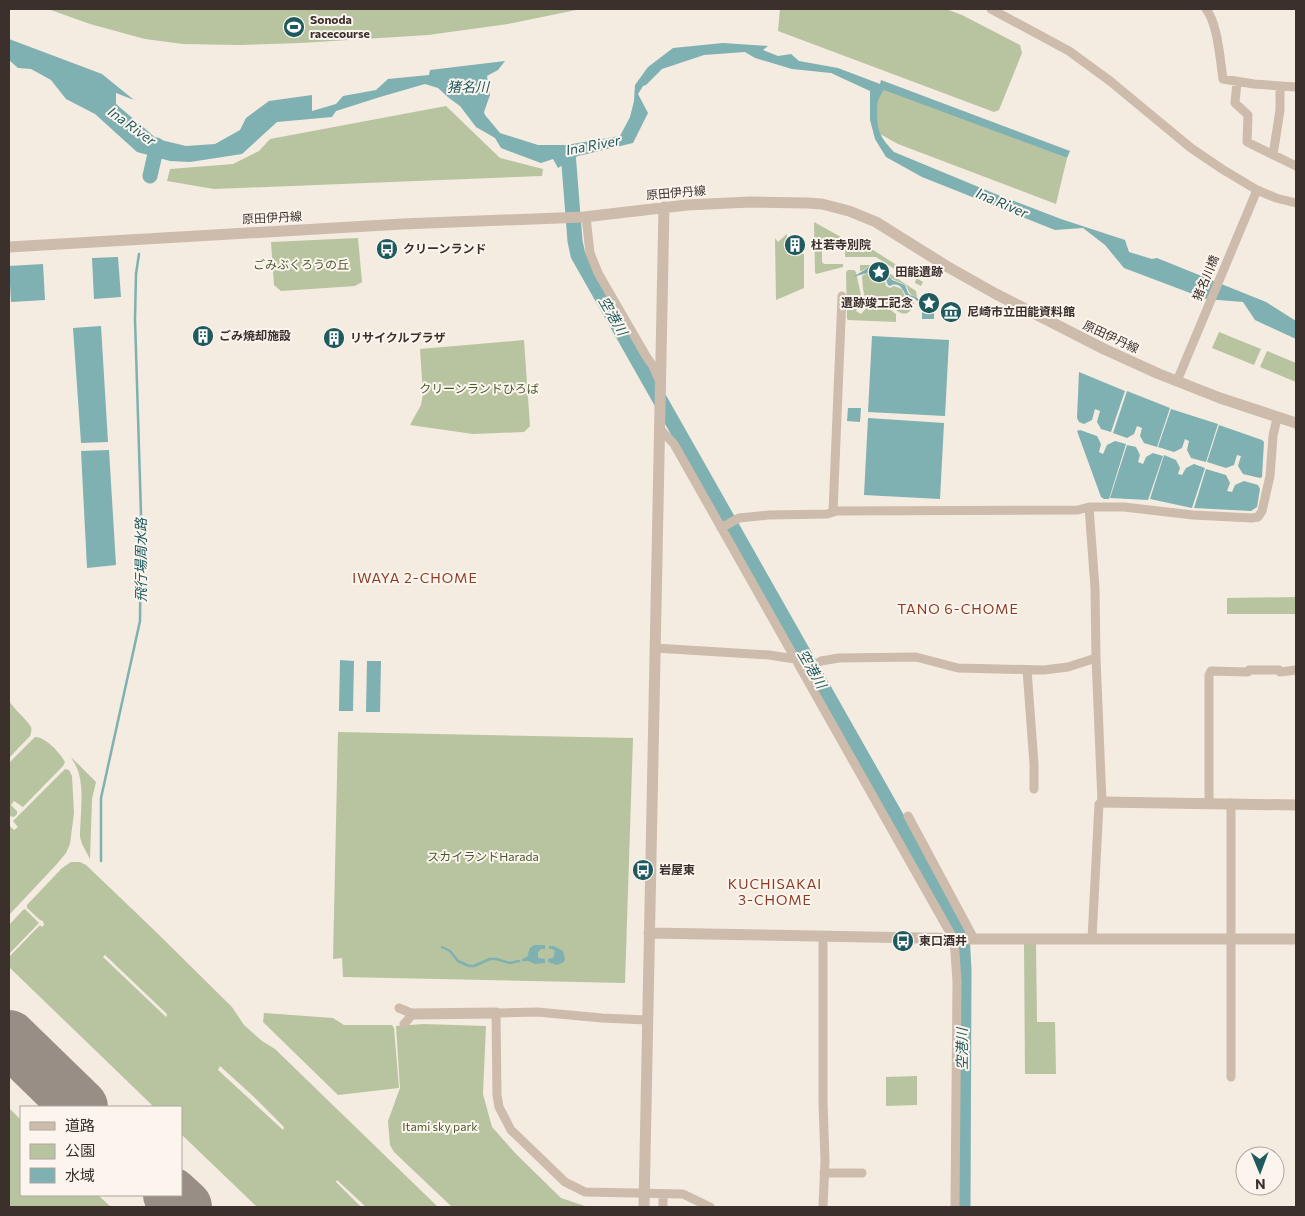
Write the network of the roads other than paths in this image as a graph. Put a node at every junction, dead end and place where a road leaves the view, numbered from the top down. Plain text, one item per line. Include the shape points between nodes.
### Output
1 (991, 9) edge
2 (1207, 9) edge
3 (1237, 82) junction
4 (1280, 87) junction
5 (1296, 87) edge
6 (1273, 155) junction
7 (1296, 166) edge
8 (1257, 190) junction
9 (1296, 202) edge
10 (664, 207) junction
11 (585, 217) junction
12 (9, 248) edge
13 (842, 296) dead end
14 (1177, 381) junction
15 (660, 382) junction
16 (1277, 418) junction
17 (1296, 423) edge
18 (660, 425) junction
19 (1090, 507) junction
20 (833, 512) junction
21 (722, 527) junction
22 (655, 648) junction
23 (1096, 658) junction
24 (795, 659) junction
25 (1028, 670) junction
26 (1296, 670) edge
27 (805, 672) junction
28 (1034, 789) dead end
29 (1102, 802) junction
30 (1209, 803) junction
31 (1231, 804) junction
32 (1296, 804) edge
33 (908, 816) dead end
34 (649, 933) junction
35 (823, 936) junction
36 (963, 938) junction
37 (1092, 939) junction
38 (1232, 939) junction
39 (1296, 939) edge
40 (399, 1008) dead end
41 (496, 1013) junction
42 (413, 1014) junction
43 (647, 1020) junction
44 (404, 1024) dead end
45 (1231, 1077) dead end
46 (824, 1173) junction
47 (862, 1173) dead end
48 (644, 1194) junction
49 (663, 1194) junction
50 (644, 1207) edge
51 (663, 1207) edge
52 (710, 1207) edge
53 (824, 1207) edge
54 (955, 1207) edge

1 - 8 street via 1069,50 1191,148
2 - 3 street via 1213,21 1223,79
3 - 4 street
3 - 6 street via 1235,103 1248,115 1247,142
4 - 5 street
4 - 6 street
6 - 7 street
8 - 9 street
8 - 14 street, 猪名川橋
10 - 11 street, 原田伊丹線
10 - 14 street, 原田伊丹線 via 750,202 807,203 849,211 876,222 956,271 1070,333
10 - 15 street
11 - 12 street, 原田伊丹線 via 402,224
11 - 15 street via 590,253 598,272
13 - 20 street
14 - 16 street, 原田伊丹線
15 - 18 street
16 - 17 street, 原田伊丹線
16 - 19 street via 1270,476 1258,517 1194,515 1124,506
18 - 21 street
18 - 22 street
19 - 20 street via 1078,510
19 - 23 street
20 - 21 street via 736,519
21 - 24 street
22 - 24 street
22 - 34 street
23 - 25 street via 1068,667
23 - 29 street
24 - 27 street
25 - 27 street via 958,668 916,657 839,658 821,661
25 - 28 street
26 - 30 street via 1211,671
27 - 36 street
29 - 30 street
29 - 37 street via 1099,804
30 - 31 street
31 - 32 street
31 - 38 street
33 - 36 street
34 - 35 street
34 - 43 street
35 - 36 street
35 - 46 street
36 - 37 street
36 - 54 street via 956,952
37 - 38 street
38 - 39 street
38 - 45 street
40 - 42 street
41 - 42 street
41 - 43 street via 537,1012
41 - 48 street via 496,1095 511,1130 565,1182 578,1190
42 - 44 street
43 - 48 street
46 - 47 street
46 - 53 street
48 - 49 street
48 - 50 street
49 - 51 street
49 - 52 street via 683,1194

